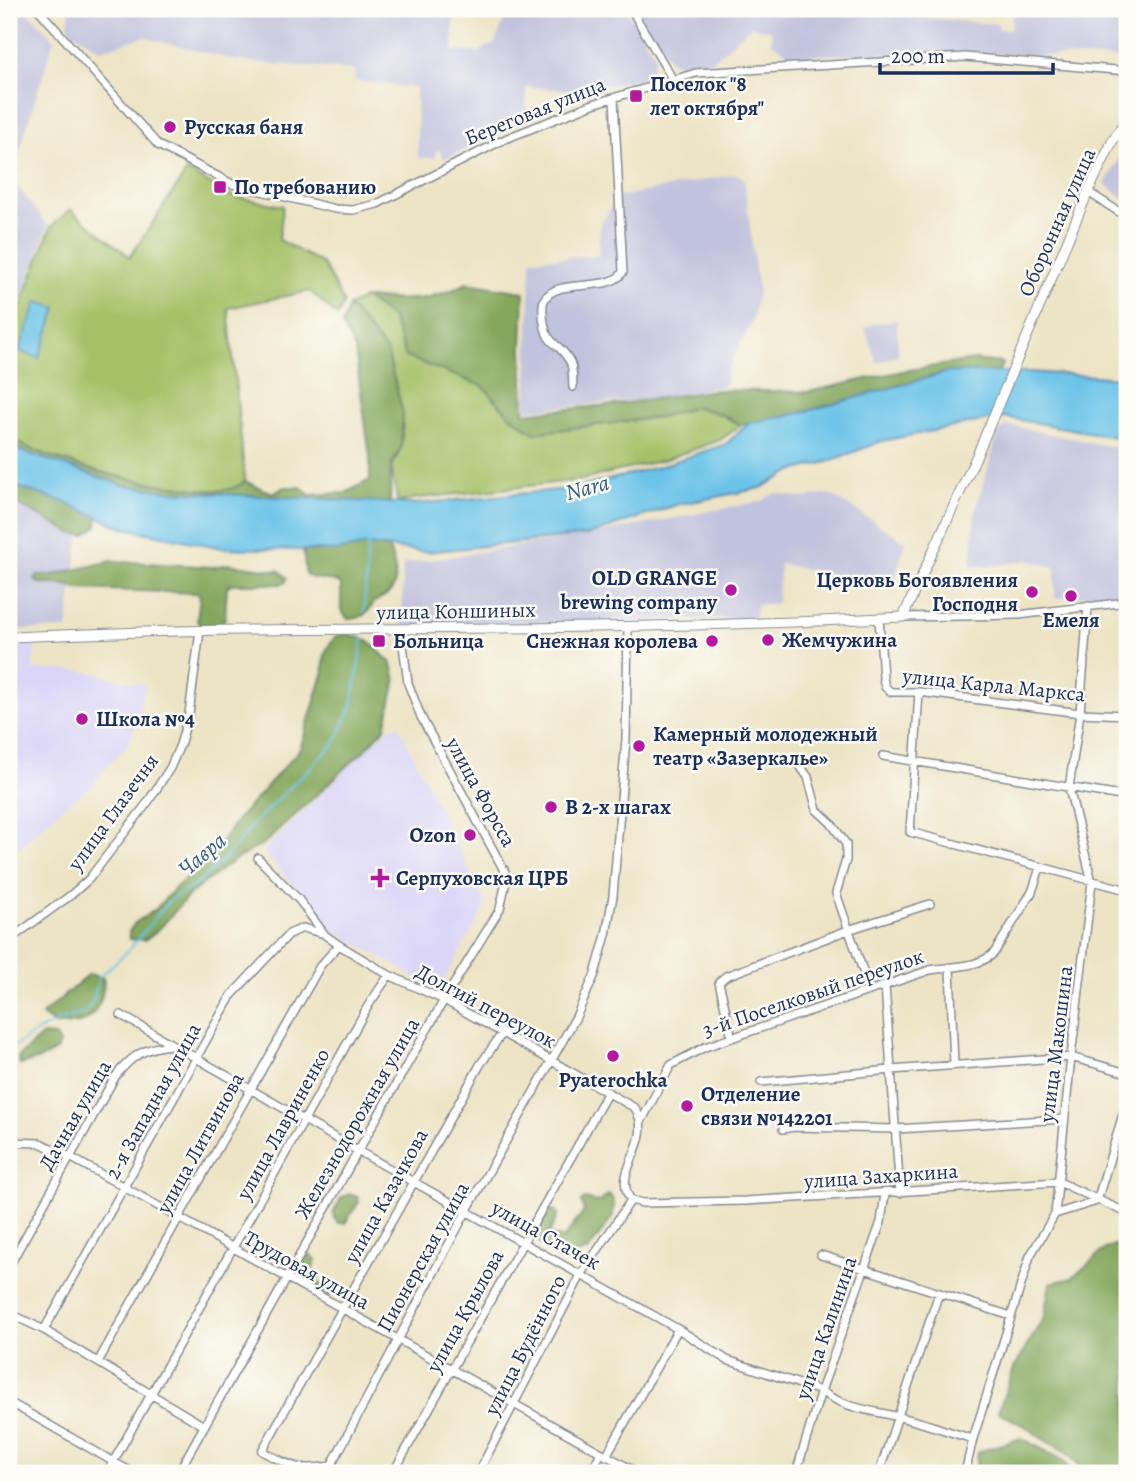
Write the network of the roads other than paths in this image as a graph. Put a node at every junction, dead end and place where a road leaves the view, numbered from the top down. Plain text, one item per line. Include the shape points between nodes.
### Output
1 (38, 9) edge
2 (631, 9) edge
3 (1127, 71) edge
4 (673, 80) junction
5 (614, 99) junction
6 (1127, 118) edge
7 (1088, 192) junction
8 (1127, 217) edge
9 (573, 387) dead end
10 (1127, 602) edge
11 (1088, 606) junction
12 (903, 617) junction
13 (879, 618) junction
14 (628, 626) junction
15 (401, 630) junction
16 (200, 631) junction
17 (9, 637) edge
18 (919, 692) junction
19 (1080, 713) junction
20 (1127, 715) edge
21 (883, 756) dead end
22 (914, 761) junction
23 (798, 763) dead end
24 (1069, 788) junction
25 (1127, 797) edge
26 (258, 858) dead end
27 (1040, 868) junction
28 (1092, 882) junction
29 (1127, 890) edge
30 (930, 904) dead end
31 (848, 930) junction
32 (324, 934) junction
33 (9, 940) edge
34 (339, 945) junction
35 (950, 967) junction
36 (389, 975) junction
37 (885, 986) junction
38 (870, 991) junction
39 (444, 1000) junction
40 (121, 1015) dead end
41 (503, 1032) junction
42 (732, 1038) junction
43 (173, 1045) junction
44 (1071, 1057) junction
45 (196, 1060) junction
46 (553, 1060) junction
47 (954, 1065) junction
48 (891, 1070) junction
49 (1127, 1073) edge
50 (761, 1082) dead end
51 (251, 1088) junction
52 (608, 1092) junction
53 (1127, 1101) edge
54 (306, 1119) junction
55 (1064, 1119) junction
56 (642, 1120) junction
57 (783, 1129) dead end
58 (896, 1129) junction
59 (9, 1142) edge
60 (358, 1151) junction
61 (70, 1157) junction
62 (415, 1181) junction
63 (1059, 1182) junction
64 (125, 1188) junction
65 (900, 1193) junction
66 (885, 1194) junction
67 (631, 1200) junction
68 (1097, 1201) junction
69 (467, 1210) junction
70 (1055, 1213) junction
71 (1127, 1213) edge
72 (179, 1218) junction
73 (523, 1242) junction
74 (234, 1248) junction
75 (821, 1255) dead end
76 (9, 1266) edge
77 (865, 1269) junction
78 (581, 1275) junction
79 (286, 1278) junction
80 (939, 1293) junction
81 (342, 1309) junction
82 (9, 1313) edge
83 (1011, 1316) junction
84 (678, 1329) junction
85 (44, 1330) junction
86 (397, 1341) junction
87 (98, 1362) junction
88 (452, 1371) junction
89 (821, 1391) junction
90 (153, 1393) junction
91 (9, 1402) edge
92 (514, 1406) junction
93 (897, 1416) junction
94 (204, 1426) junction
95 (973, 1439) junction
96 (604, 1455) junction
97 (113, 1463) junction
98 (330, 1470) edge
99 (107, 1473) edge
100 (133, 1473) edge
101 (177, 1473) edge
102 (393, 1473) edge
103 (478, 1473) edge
104 (590, 1473) edge
105 (638, 1473) edge
106 (796, 1473) edge
107 (879, 1473) edge
108 (965, 1473) edge

1 - 5 street, Береговая улица via 158,145 232,184 335,209 377,204 478,151
2 - 4 street
3 - 4 street, Береговая улица via 964,57 696,73
4 - 5 street, Береговая улица
5 - 9 street via 623,272 607,282 553,291 543,307 545,332 571,363
6 - 7 main road, Оборонная улица
7 - 8 street
7 - 12 main road, Оборонная улица
10 - 11 street
11 - 12 street via 1018,615
11 - 19 street, улица Макошина
12 - 13 main road, улица Коншиных
13 - 14 main road, улица Коншиных
13 - 18 street, улица Карла Маркса via 885,687 891,692
14 - 15 main road, улица Коншиных
14 - 46 street, Пионерская улица via 626,739 606,935 595,974
15 - 16 main road, улица Коншиных
15 - 39 street, улица Форсса via 408,683 421,717 505,873 500,909
16 - 17 main road, улица Коншиных
16 - 33 street, улица Глазечня via 189,714 170,768 89,879
18 - 19 street, улица Карла Маркса
18 - 22 street
19 - 20 street, улица Карла Маркса
19 - 24 street, улица Макошина
21 - 22 street
22 - 24 street
22 - 27 street via 910,832
23 - 31 street via 808,777 817,810 846,844 836,893
24 - 25 street
24 - 28 street, улица Макошина
26 - 32 street, Долгий переулок
27 - 28 street
27 - 35 street, 3-й Поселковый переулок via 1032,892 994,953 970,965
28 - 29 street
28 - 44 street, улица Макошина
30 - 31 street
31 - 38 street
31 - 42 street via 719,982
32 - 34 street, Долгий переулок
32 - 45 street, 2-я Западная улица via 303,928 282,940 238,987
34 - 36 street, Долгий переулок
34 - 51 street, улица Литвинова via 320,966
35 - 37 street, 3-й Поселковый переулок
35 - 47 street
36 - 39 street, Долгий переулок
36 - 54 street, улица Лавриненко
37 - 38 street, 3-й Поселковый переулок
37 - 48 street
38 - 42 street, 3-й Поселковый переулок
39 - 41 street, Долгий переулок
39 - 60 street, Железнодорожная улица
40 - 43 street, улица Стачек
41 - 46 street, Долгий переулок
41 - 62 street, улица Казачкова
42 - 56 street, 3-й Поселковый переулок via 671,1065
43 - 45 street, улица Стачек
43 - 61 street, Дачная улица via 153,1047 127,1062
44 - 47 street
44 - 49 street
44 - 55 street, улица Макошина
45 - 51 street, улица Стачек
45 - 64 street, 2-я Западная улица
46 - 52 street, Долгий переулок
46 - 69 street, Пионерская улица
47 - 48 street
48 - 50 street
48 - 58 street
51 - 54 street, улица Стачек
51 - 72 street, улица Литвинова
52 - 56 street, Долгий переулок via 635,1108
52 - 73 street, улица Крылова
53 - 68 street
54 - 60 street, улица Стачек
54 - 74 street, улица Лавриненко
55 - 58 street
55 - 63 street, улица Макошина
56 - 67 street via 624,1181
57 - 58 street
58 - 65 street
59 - 61 street, Трудовая улица via 40,1143
60 - 62 street, улица Стачек
60 - 79 street, Железнодорожная улица
61 - 64 street, Трудовая улица
61 - 76 street, Дачная улица
62 - 69 street, улица Стачек
62 - 81 street, улица Казачкова
63 - 65 street, улица Захаркина
63 - 68 street, улица Захаркина
63 - 70 street, улица Макошина
64 - 72 street, Трудовая улица
64 - 85 street, 2-я Западная улица
65 - 66 street, улица Захаркина
66 - 67 street, улица Захаркина via 745,1201
66 - 77 street, улица Калинина
67 - 78 street, улица Будённого
68 - 70 street
68 - 71 street, улица Захаркина
69 - 73 street, улица Стачек
69 - 86 street, Пионерская улица
70 - 83 street, улица Макошина via 1030,1256
72 - 74 street, Трудовая улица
72 - 87 street, улица Литвинова
73 - 78 street, улица Стачек
73 - 88 street, улица Крылова
74 - 79 street, Трудовая улица
74 - 90 street, улица Лавриненко
75 - 77 street
77 - 80 street
77 - 89 street, улица Калинина
78 - 84 street, улица Стачек
78 - 92 street, улица Будённого
79 - 81 street, Трудовая улица
79 - 94 street, Железнодорожная улица
80 - 83 street
80 - 93 street
81 - 86 street, Трудовая улица
81 - 98 street, улица Казачкова via 262,1451 295,1469
82 - 85 street
83 - 95 street, улица Макошина
84 - 89 street, улица Стачек via 727,1360
84 - 96 street
85 - 87 street
86 - 88 street, Трудовая улица
86 - 98 street, Пионерская улица
87 - 90 street
88 - 92 street, Трудовая улица
88 - 102 street, улица Крылова
89 - 93 street, улица Стачек via 834,1400
89 - 106 street, улица Калинина
90 - 94 street
90 - 97 street, улица Лавриненко
91 - 97 street
92 - 96 street, Трудовая улица
92 - 103 street, улица Будённого
93 - 95 street, улица Стачек
93 - 107 street
94 - 101 street, Железнодорожная улица
95 - 108 street, улица Макошина
96 - 104 street
96 - 105 street, Трудовая улица
97 - 99 street, улица Лавриненко
97 - 100 street

